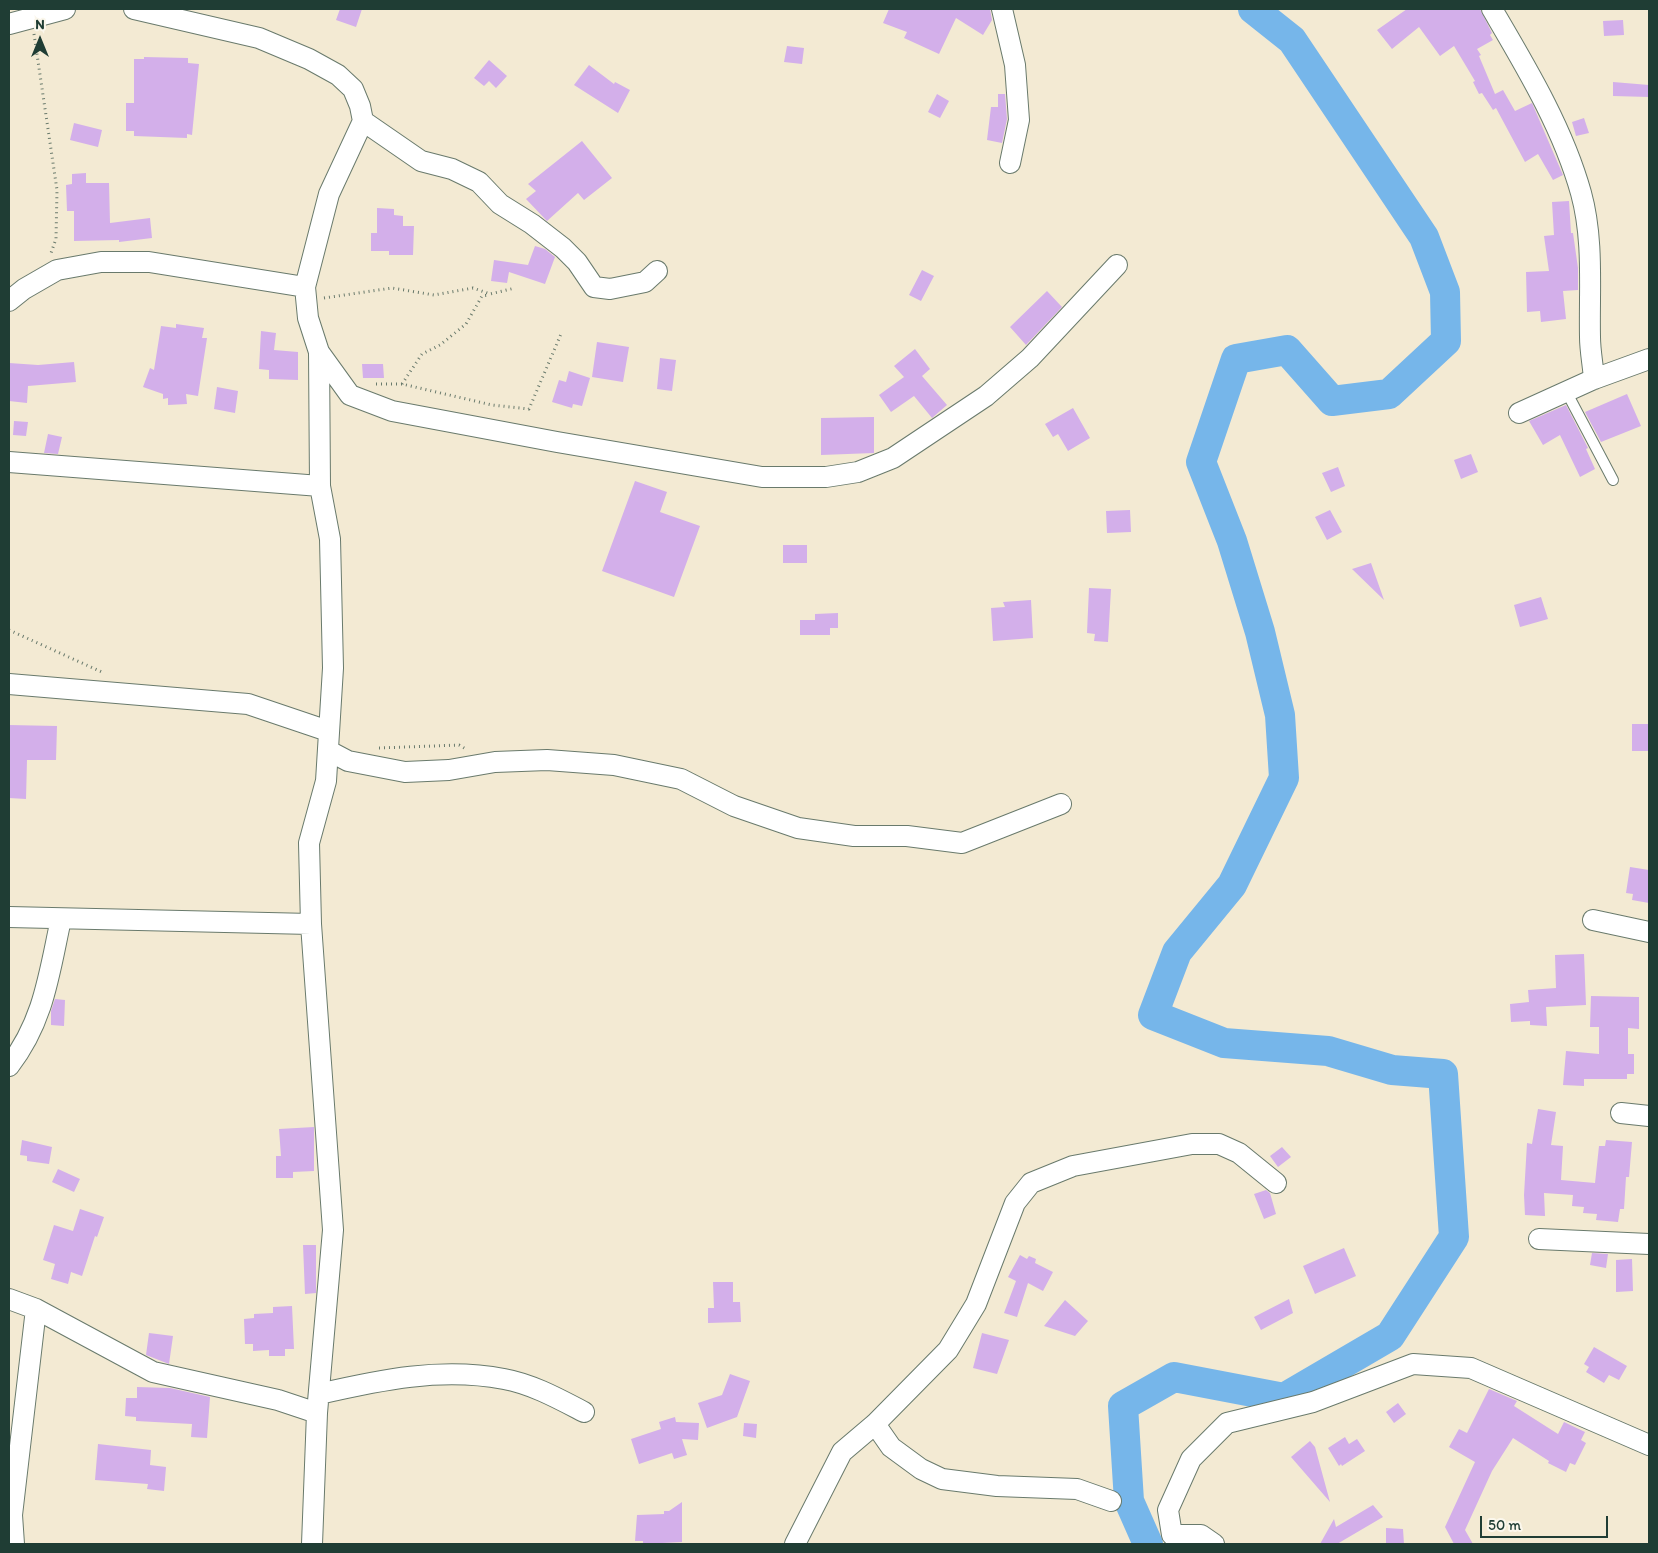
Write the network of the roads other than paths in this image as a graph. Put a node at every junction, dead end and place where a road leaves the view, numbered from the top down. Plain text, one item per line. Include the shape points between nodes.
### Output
1 (65, 9) edge
2 (134, 9) edge
3 (1002, 9) edge
4 (1492, 9) edge
5 (9, 24) edge
6 (362, 121) junction
7 (1010, 163) dead end
8 (1117, 265) dead end
9 (656, 271) dead end
10 (305, 292) junction
11 (9, 301) edge
12 (319, 352) junction
13 (1649, 359) edge
14 (1594, 379) junction
15 (1566, 391) junction
16 (1519, 413) dead end
17 (9, 462) edge
18 (1613, 480) dead end
19 (320, 486) junction
20 (9, 684) edge
21 (328, 731) junction
22 (329, 751) junction
23 (1061, 804) dead end
24 (9, 917) edge
25 (61, 919) junction
26 (1593, 920) dead end
27 (311, 924) junction
28 (1649, 932) edge
29 (9, 1066) edge
30 (1621, 1114) dead end
31 (1649, 1116) edge
32 (1276, 1183) dead end
33 (1539, 1239) dead end
34 (1649, 1244) edge
35 (9, 1299) edge
36 (36, 1309) junction
37 (318, 1403) junction
38 (584, 1412) dead end
39 (875, 1424) junction
40 (1649, 1445) edge
41 (1111, 1500) dead end
42 (10, 1515) edge
43 (14, 1544) edge
44 (312, 1544) edge
45 (795, 1544) edge
46 (1214, 1544) edge

1 - 5 street
2 - 6 street via 250,36 309,59 338,75 353,89
3 - 7 street via 1015,65 1018,120
4 - 14 street via 1536,85 1568,154 1582,195 1592,272 1590,339
6 - 9 street via 422,161 452,169 479,182 500,204 563,248 594,287 610,289 645,282
6 - 10 street via 328,194
8 - 12 street via 1030,358 986,396 893,458 858,472 826,477 762,477 392,411 350,395
10 - 11 street via 149,262 101,262 57,270
10 - 12 street via 308,318
12 - 19 street
13 - 14 street
14 - 15 street
15 - 16 street
15 - 18 lane
17 - 19 street
19 - 21 street via 330,539 333,668
20 - 21 street via 248,704
21 - 22 street
22 - 23 street via 348,761 405,772 547,760 614,765 681,779 734,806 798,828 854,836 907,836 962,843
22 - 27 street via 326,781 309,843
24 - 25 street
25 - 27 street
25 - 29 street via 39,1015 25,1046
26 - 28 street
27 - 37 street via 333,1230
30 - 31 street
32 - 39 street via 1239,1152 1219,1144 1192,1144 1073,1166 1032,1183 1015,1202 976,1304 948,1350
33 - 34 street
35 - 36 street
36 - 37 street via 153,1372 278,1400
36 - 42 street
37 - 38 street via 382,1380 424,1375 470,1375 505,1379 536,1389
37 - 44 street
39 - 41 street via 891,1447 942,1480 1077,1489
39 - 45 street via 842,1452
40 - 46 street via 1471,1368 1413,1364 1313,1402 1228,1423 1191,1459 1168,1510 1172,1535 1201,1535
42 - 43 street

